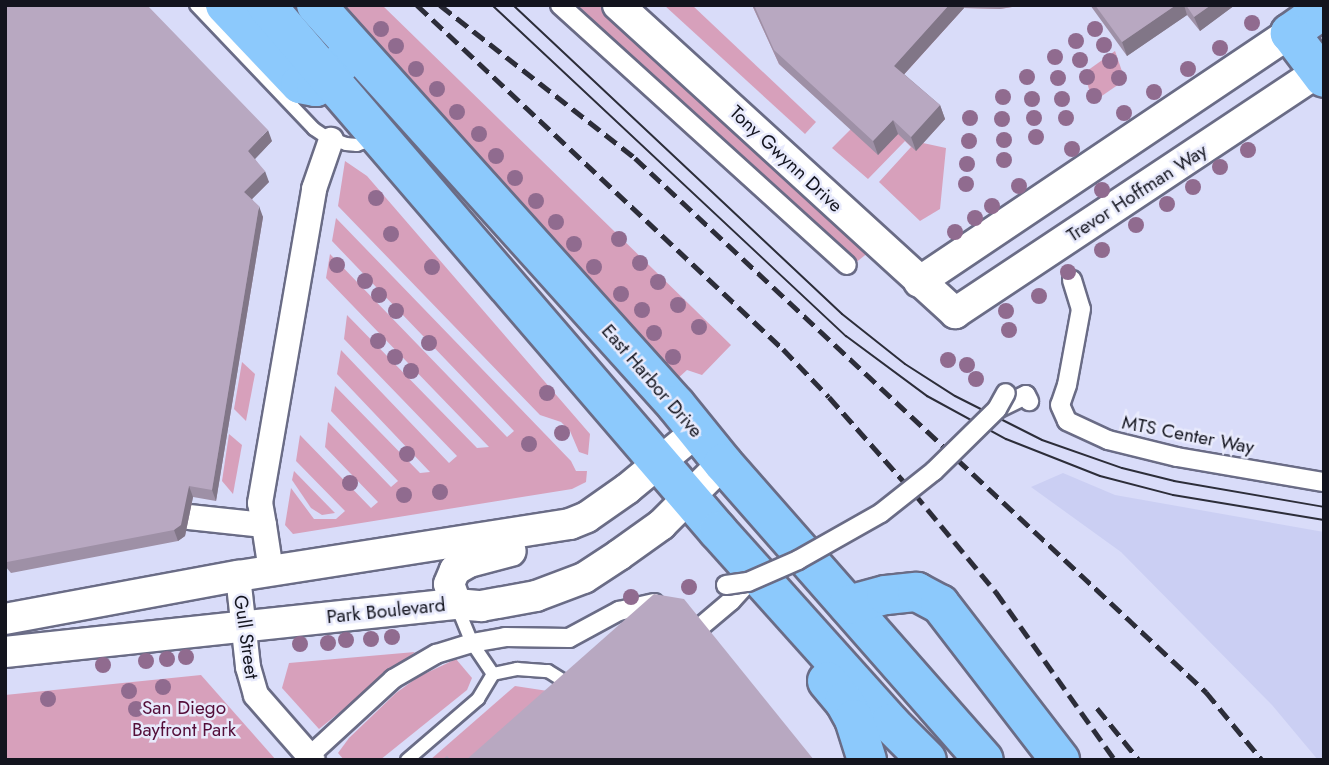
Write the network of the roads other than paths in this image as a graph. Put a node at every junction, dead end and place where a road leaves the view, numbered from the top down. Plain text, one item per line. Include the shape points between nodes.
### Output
1 (196, 5) edge
2 (225, 5) edge
3 (267, 5) edge
4 (316, 5) edge
5 (560, 5) edge
6 (618, 5) edge
7 (1324, 9) edge
8 (1290, 33) junction
9 (342, 63) junction
10 (1322, 72) edge
11 (379, 137) junction
12 (331, 140) junction
13 (847, 265) dead end
14 (1072, 280) dead end
15 (919, 282) junction
16 (955, 313) joint
17 (1029, 401) dead end
18 (697, 431) junction
19 (660, 462) junction
20 (723, 463) junction
21 (1324, 482) edge
22 (688, 496) junction
23 (189, 517) edge
24 (570, 524) junction
25 (264, 525) junction
26 (271, 571) junction
27 (238, 576) junction
28 (742, 578) junction
29 (654, 603) edge
30 (456, 604) junction
31 (848, 605) junction
32 (5, 619) edge
33 (244, 625) junction
34 (699, 628) edge
35 (472, 643) junction
36 (5, 652) edge
37 (493, 674) junction
38 (575, 688) edge
39 (309, 759) edge
40 (407, 760) edge
41 (867, 760) edge
42 (927, 760) edge
43 (984, 760) edge
44 (1060, 760) edge

1 - 12 lane via 314,129
2 - 9 main road via 300,84 312,88
3 - 9 main road, East Harbor Drive
4 - 9 main road, East Harbor Drive
5 - 13 street
6 - 15 street, Tony Gwynn Drive
7 - 8 main road
8 - 10 main road
8 - 15 street
9 - 11 main road, East Harbor Drive
9 - 18 main road, East Harbor Drive
10 - 16 street, Trevor Hoffman Way
11 - 12 lane via 357,145
11 - 19 main road, East Harbor Drive
12 - 25 street via 314,189 260,503
14 - 21 street, MTS Center Way via 1081,309 1060,405 1068,421 1108,440 1177,457
15 - 16 street, Tony Gwynn Drive
17 - 28 street, bridge via 1026,395 1002,401 934,471 881,513 828,544
18 - 19 street
18 - 20 main road, East Harbor Drive
19 - 22 main road, East Harbor Drive
19 - 24 street via 587,517
20 - 22 street, Park Boulevard
20 - 31 main road, East Harbor Drive
22 - 28 main road, East Harbor Drive
22 - 30 street, Park Boulevard via 657,528 570,584 491,604
23 - 25 street
24 - 26 street
24 - 30 street via 541,546 503,552 455,570 449,584
25 - 26 street
26 - 27 street
27 - 32 street
27 - 33 street, Gull Street
28 - 34 street via 731,601
28 - 41 main road via 844,701
28 - 42 main road, East Harbor Drive
29 - 35 street via 619,611 569,638
30 - 33 street, Park Boulevard
30 - 35 lane
31 - 43 main road, East Harbor Drive
31 - 44 main road via 917,592 940,604
33 - 36 street, Park Boulevard
33 - 39 street, Gull Street via 256,695
35 - 37 lane
35 - 39 street via 436,654 393,679
37 - 38 lane via 517,669 548,671
37 - 40 lane via 478,699

